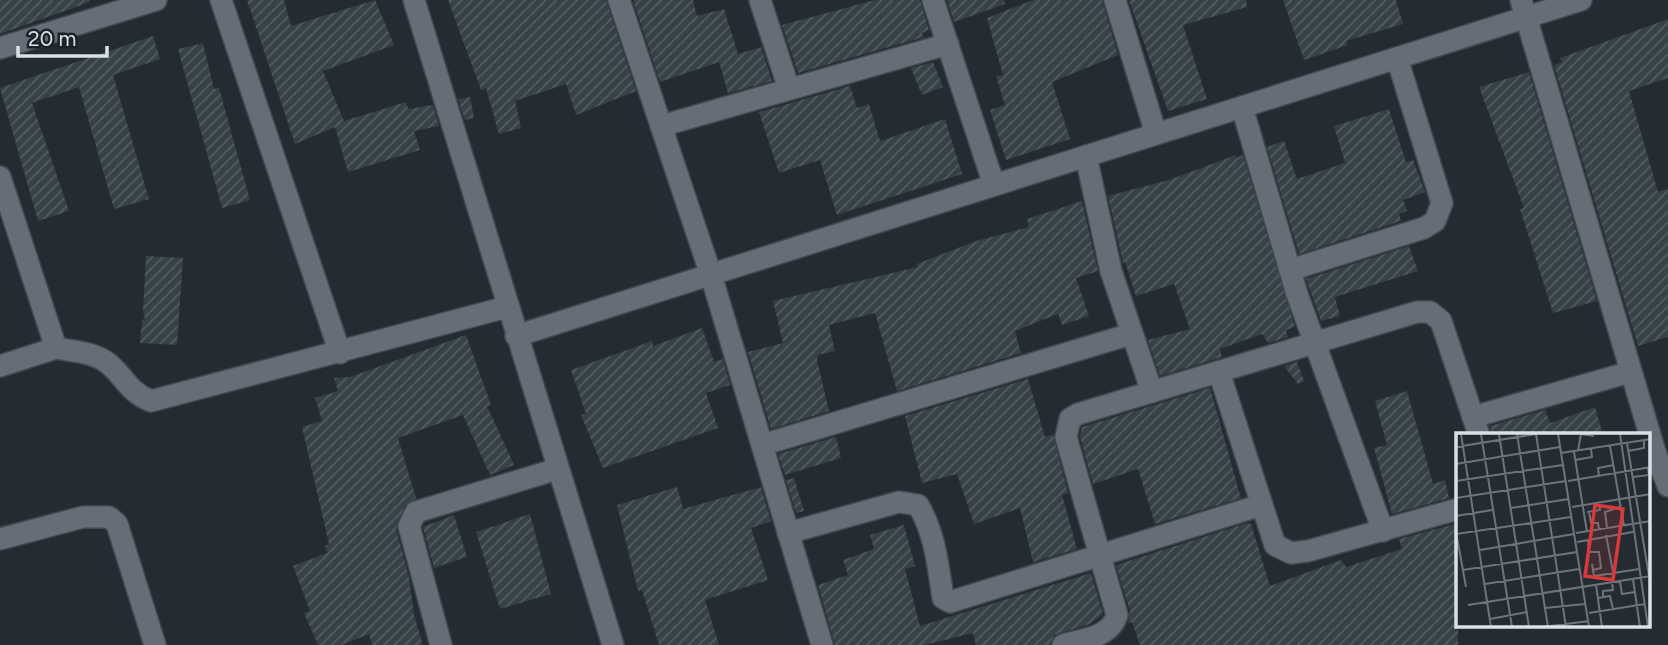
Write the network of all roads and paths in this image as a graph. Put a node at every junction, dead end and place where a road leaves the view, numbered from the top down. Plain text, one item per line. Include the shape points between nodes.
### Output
1 (156, 0) edge
2 (221, 0) edge
3 (414, 0) edge
4 (619, 0) edge
5 (933, 0) edge
6 (1115, 0) edge
7 (1581, 0) edge
8 (768, 2) edge
9 (1524, 9) edge
10 (948, 44) junction
11 (0, 48) edge
12 (1397, 58) junction
13 (789, 89) junction
14 (1242, 107) junction
15 (661, 126) junction
16 (1156, 134) junction
17 (1086, 156) junction
18 (0, 177) edge
19 (994, 186) junction
20 (1290, 270) junction
21 (711, 275) junction
22 (507, 307) junction
23 (1131, 334) junction
24 (516, 336) junction
25 (1314, 342) junction
26 (56, 348) junction
27 (340, 353) junction
28 (0, 366) edge
29 (1219, 372) junction
30 (1630, 372) junction
31 (1152, 392) junction
32 (1476, 426) edge
33 (1647, 433) edge
34 (762, 444) junction
35 (1652, 453) edge
36 (557, 469) junction
37 (1668, 486) edge
38 (1261, 505) junction
39 (1456, 510) edge
40 (1383, 531) junction
41 (788, 533) junction
42 (0, 539) edge
43 (1101, 556) junction
44 (155, 645) edge
45 (441, 645) edge
46 (613, 645) edge
47 (822, 645) edge
48 (1063, 645) edge

1 - 11 street
2 - 27 street
3 - 22 street
4 - 15 street
5 - 10 street
6 - 16 street
7 - 9 street
8 - 13 street
9 - 12 street
9 - 30 street
10 - 13 street
10 - 19 street
12 - 14 street
12 - 20 street via 1442,204 1439,215 1424,228
13 - 15 street
14 - 16 street
14 - 20 street
15 - 21 street
16 - 17 street
17 - 19 street
17 - 23 street via 1111,271
18 - 26 street
19 - 21 street
20 - 25 street
21 - 24 street
21 - 34 street
22 - 24 street
22 - 27 street
23 - 31 street
23 - 34 street
24 - 36 street
25 - 29 street
25 - 32 street via 1430,312 1441,321
25 - 40 street
26 - 27 street via 106,362 134,394 151,401
26 - 28 street
29 - 31 street
29 - 38 street
30 - 32 street
30 - 33 street
31 - 43 street via 1078,414 1066,429
34 - 41 street
35 - 37 street
36 - 45 street via 416,512 409,526
36 - 46 street
38 - 40 street via 1275,545 1291,553
38 - 43 street
39 - 40 street
41 - 43 street via 899,502 918,505 935,545 943,598 950,602
41 - 47 street
42 - 44 street via 83,517 110,517 117,524
43 - 48 street via 1114,622 1104,633

